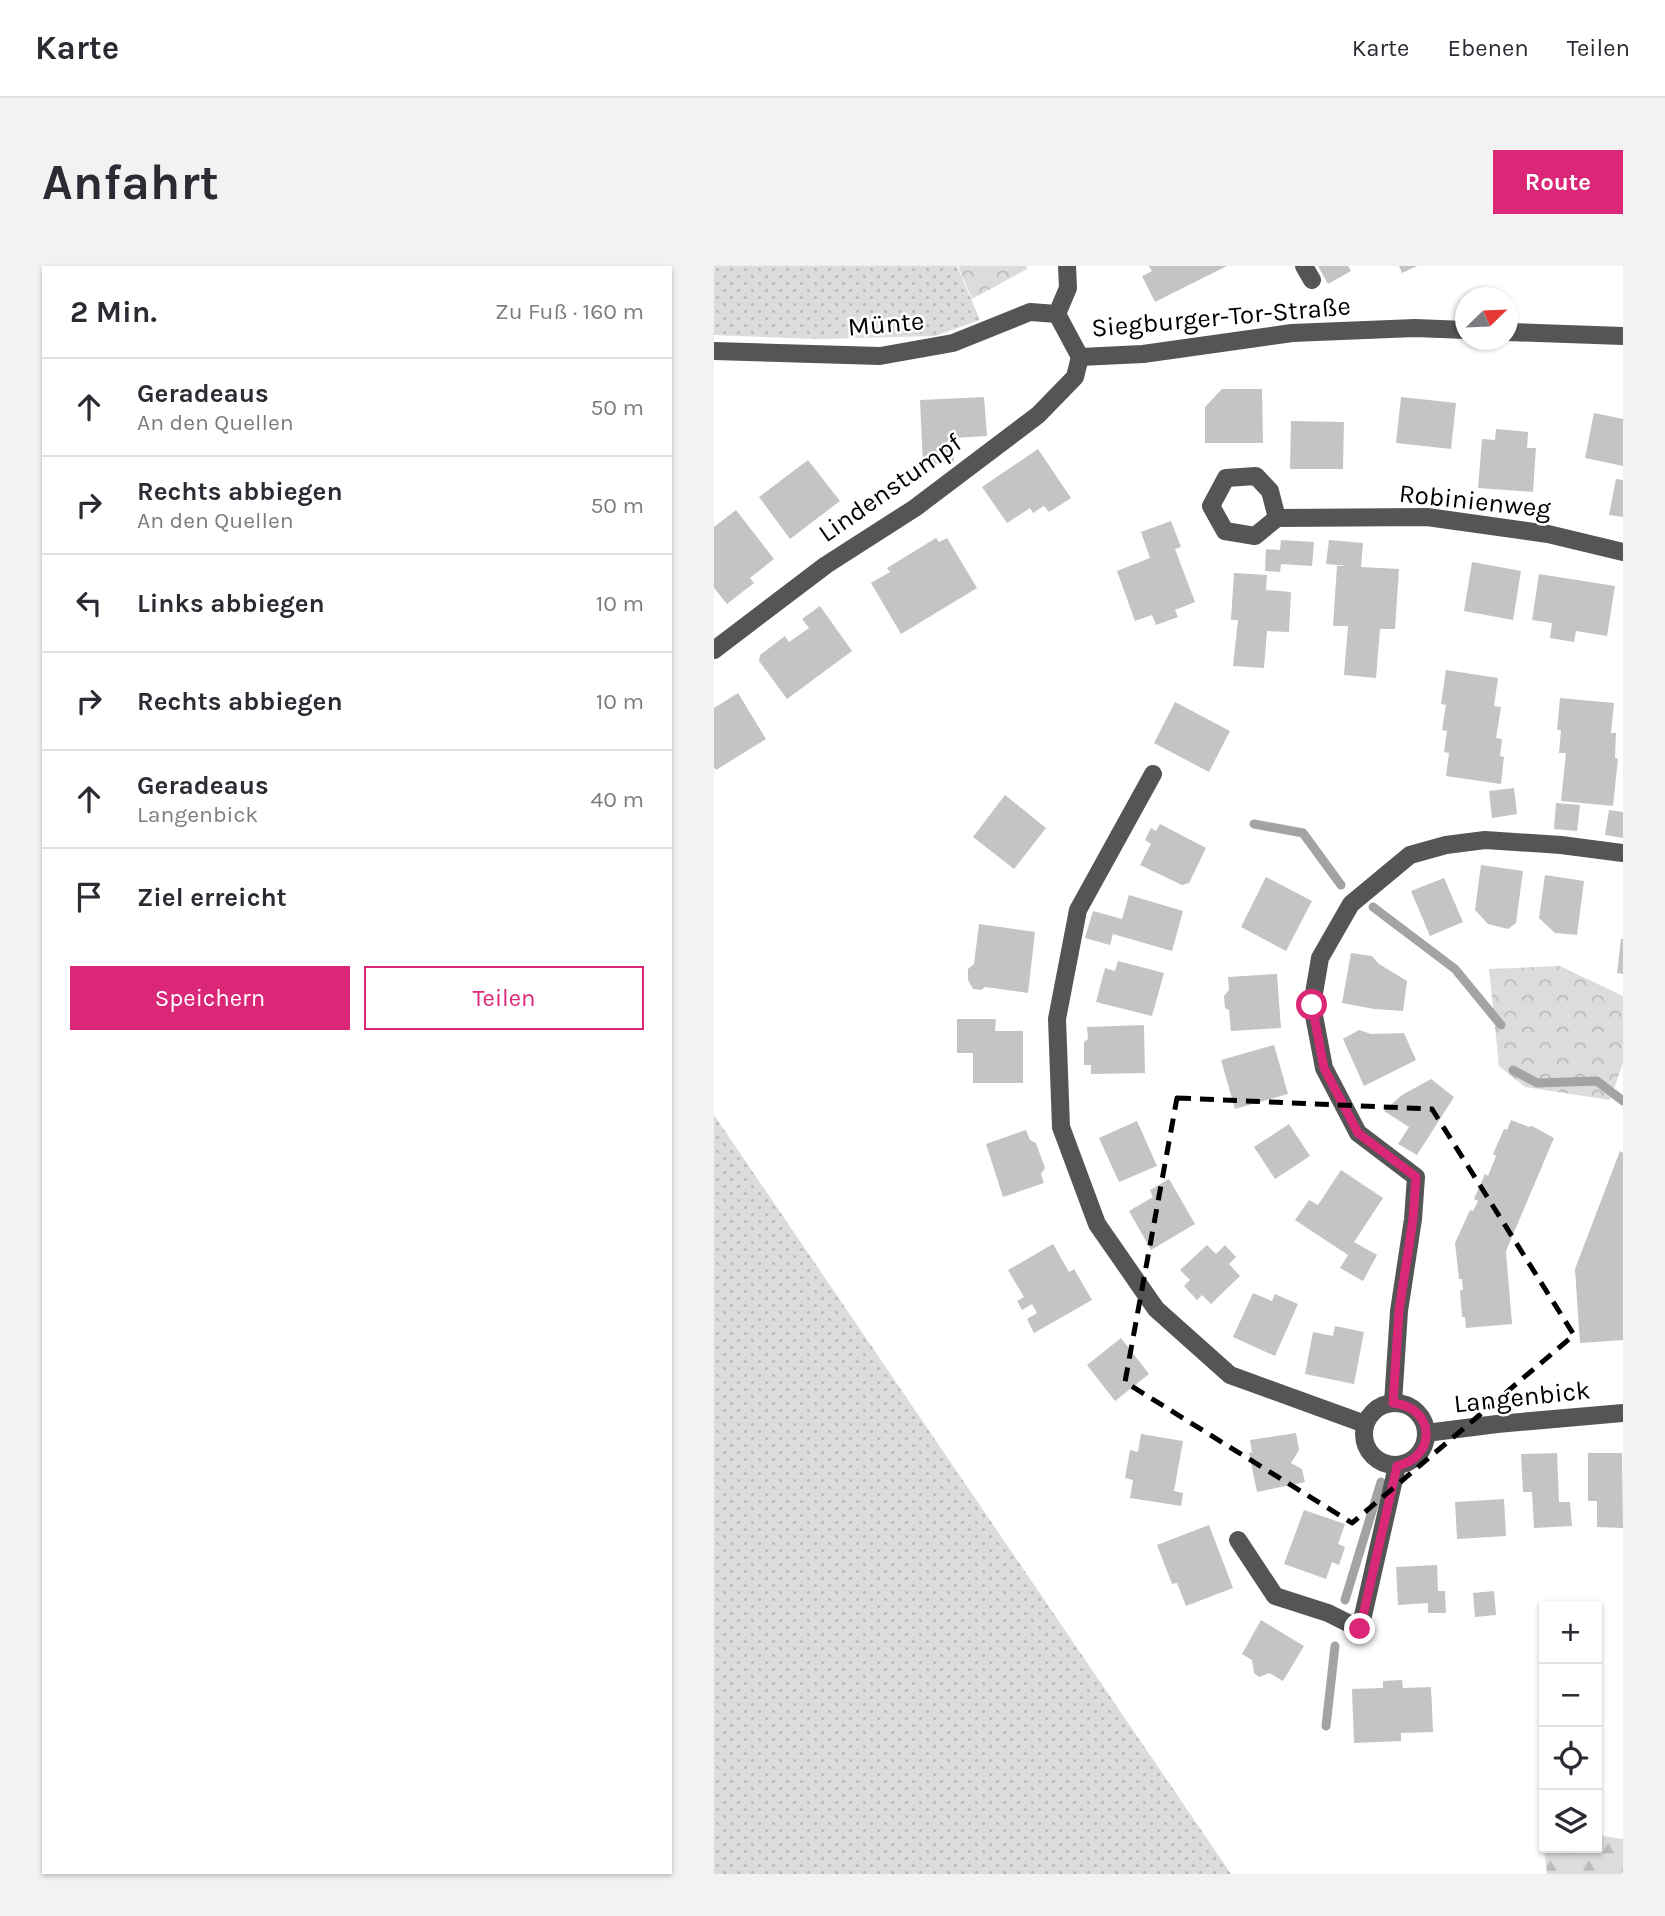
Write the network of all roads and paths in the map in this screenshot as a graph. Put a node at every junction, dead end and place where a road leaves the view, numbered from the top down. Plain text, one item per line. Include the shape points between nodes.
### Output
1 (1067, 266) edge
2 (1057, 313) junction
3 (1455, 330) edge
4 (1518, 332) edge
5 (1623, 336) edge
6 (714, 351) edge
7 (1080, 356) junction
8 (1277, 518) dead end
9 (1623, 552) edge
10 (714, 650) edge
11 (1153, 774) dead end
12 (1623, 853) edge
13 (1393, 1403) junction
14 (1623, 1413) edge
15 (1365, 1424) junction
16 (1426, 1433) junction
17 (1397, 1466) junction
18 (1238, 1539) dead end

1 - 2 street, Siegburger-Tor-Straße via 1068,288
2 - 6 street, Münte via 1030,312 953,343 880,356
2 - 7 street, Siegburger-Tor-Straße
3 - 7 street, Siegburger-Tor-Straße via 1292,333 1143,354
4 - 5 street
7 - 10 street, Lindenstumpf via 1075,377 1038,415
8 - 9 street, Robinienweg via 1427,517 1548,534
11 - 15 street via 1077,910 1057,1019 1061,1127 1097,1224 1156,1309 1230,1375
12 - 13 street via 1485,840 1410,855 1351,904 1320,958 1312,1005 1324,1068 1358,1133 1416,1177
13 - 15 street via 1376,1409
13 - 16 street via 1420,1415
14 - 16 street, Langenbick
15 - 17 street via 1370,1453
16 - 17 street via 1415,1459
17 - 18 street via 1360,1629 1275,1596

